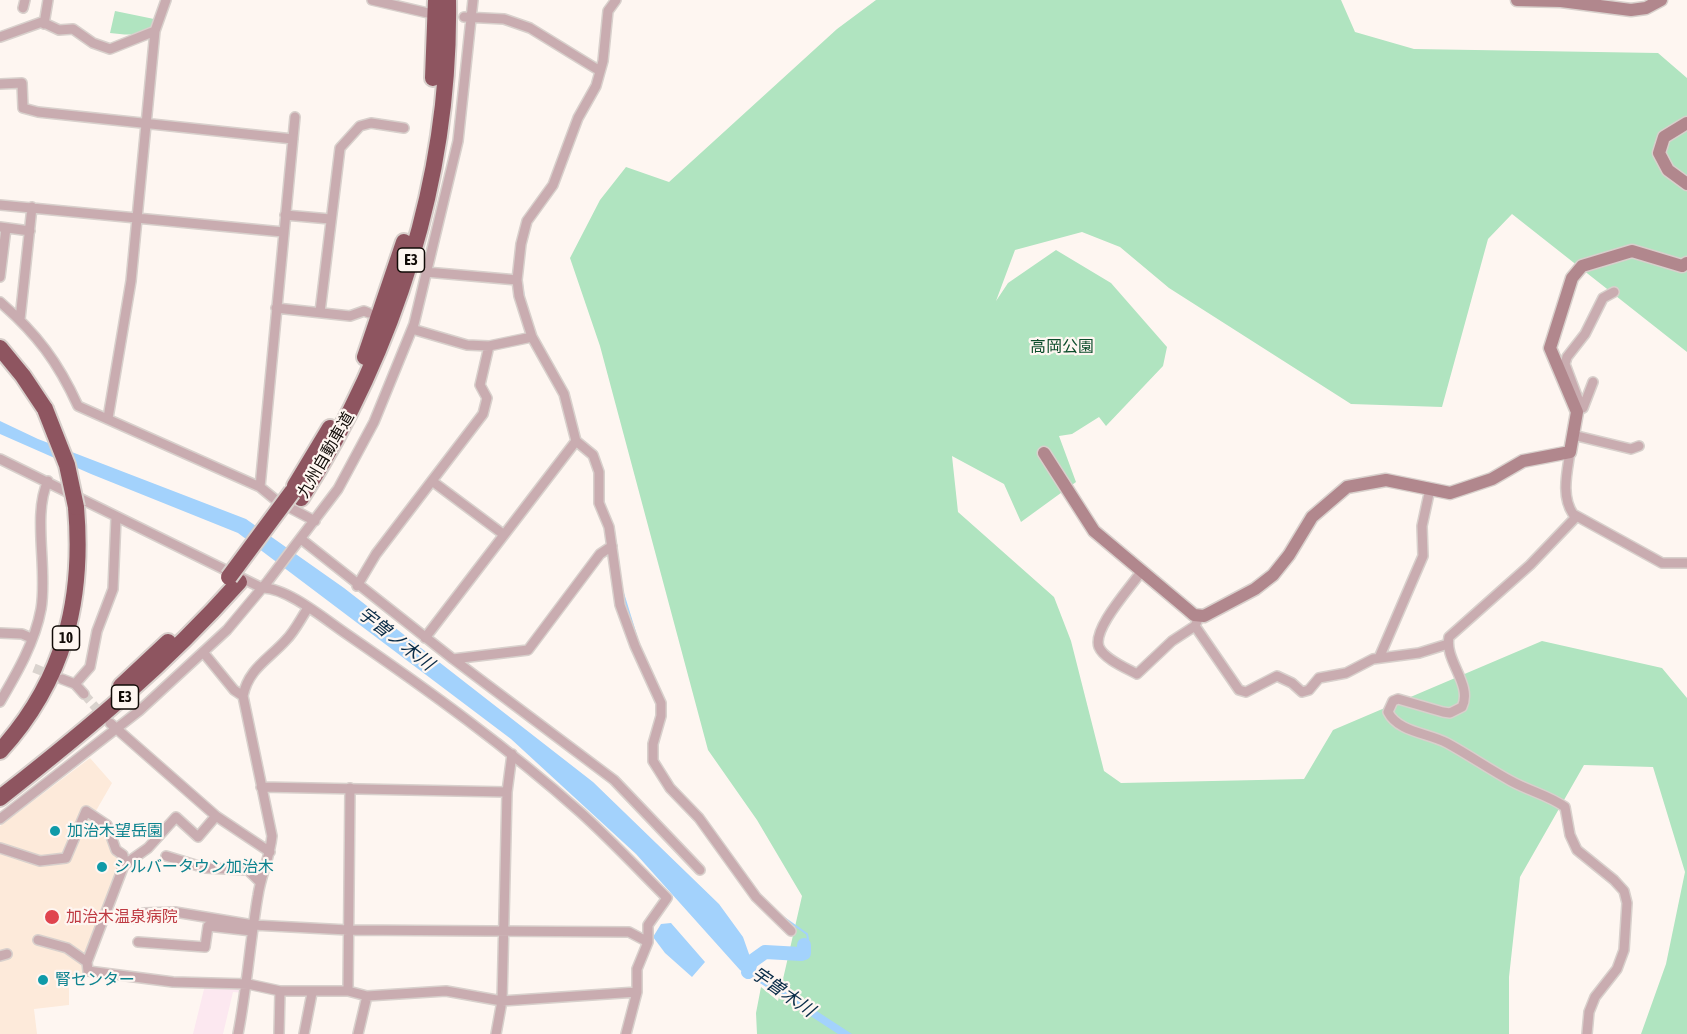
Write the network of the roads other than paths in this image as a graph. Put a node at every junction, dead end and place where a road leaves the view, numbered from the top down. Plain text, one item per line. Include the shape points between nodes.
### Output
1 (48, 0) edge
2 (166, 0) edge
3 (372, 0) edge
4 (448, 0) edge
5 (473, 0) edge
6 (616, 0) edge
7 (1517, 0) edge
8 (1661, 0) edge
9 (432, 7) edge
10 (468, 17) junction
11 (44, 24) junction
12 (154, 31) junction
13 (0, 37) edge
14 (600, 70) junction
15 (0, 84) edge
16 (295, 117) dead end
17 (147, 123) junction
18 (1687, 123) edge
19 (404, 128) dead end
20 (293, 139) junction
21 (1687, 184) edge
22 (0, 205) edge
23 (32, 207) junction
24 (285, 216) junction
25 (138, 217) junction
26 (330, 219) junction
27 (3, 228) edge
28 (30, 231) junction
29 (283, 232) junction
30 (1687, 263) edge
31 (1, 271) edge
32 (426, 272) junction
33 (517, 280) junction
34 (1614, 292) dead end
35 (0, 302) edge
36 (276, 308) junction
37 (320, 312) junction
38 (369, 313) dead end
39 (20, 319) junction
40 (410, 325) junction
41 (532, 337) junction
42 (489, 346) junction
43 (0, 348) edge
44 (0, 364) edge
45 (1593, 382) dead end
46 (38, 410) junction
47 (1577, 411) junction
48 (108, 418) junction
49 (1574, 431) junction
50 (576, 441) junction
51 (1639, 446) dead end
52 (1570, 452) junction
53 (1044, 453) dead end
54 (0, 459) edge
55 (48, 481) junction
56 (432, 481) junction
57 (260, 487) junction
58 (1430, 489) junction
59 (297, 495) junction
60 (71, 507) junction
61 (1576, 517) junction
62 (116, 518) junction
63 (315, 521) junction
64 (503, 534) junction
65 (300, 541) junction
66 (612, 546) junction
67 (1687, 563) edge
68 (1141, 572) junction
69 (234, 580) junction
70 (265, 585) junction
71 (357, 586) junction
72 (308, 608) junction
73 (1197, 621) junction
74 (0, 633) edge
75 (32, 638) junction
76 (425, 638) junction
77 (1448, 644) junction
78 (203, 652) junction
79 (1378, 658) junction
80 (453, 660) junction
81 (22, 664) junction
82 (34, 668) tunnel mouth
83 (62, 679) tunnel mouth
84 (75, 684) junction
85 (84, 694) tunnel mouth
86 (243, 696) junction
87 (0, 702) edge
88 (112, 727) junction
89 (0, 734) edge
90 (0, 751) edge
91 (512, 754) junction
92 (0, 785) edge
93 (261, 787) junction
94 (350, 788) junction
95 (507, 792) junction
96 (0, 798) edge
97 (216, 816) junction
98 (0, 819) edge
99 (0, 848) edge
100 (270, 852) junction
101 (166, 856) dead end
102 (124, 865) junction
103 (700, 870) dead end
104 (260, 882) junction
105 (136, 919) dead end
106 (252, 928) junction
107 (348, 930) junction
108 (504, 930) junction
109 (791, 931) dead end
110 (38, 940) dead end
111 (138, 942) dead end
112 (648, 942) junction
113 (87, 962) junction
114 (248, 984) junction
115 (280, 991) junction
116 (348, 991) junction
117 (637, 992) junction
118 (312, 993) junction
119 (367, 996) junction
120 (502, 1001) junction
121 (238, 1034) edge
122 (279, 1034) edge
123 (304, 1034) edge
124 (358, 1034) edge
125 (496, 1034) edge
126 (626, 1034) edge
127 (1587, 1034) edge

1 - 11 street
2 - 12 street
3 - 9 street
4 - 59 highway, 九州自動車道 / E3 via 437,145 412,258 374,364 340,433
5 - 10 street
6 - 14 street via 608,11
7 - 8 street via 1631,10
9 - 59 highway, 九州自動車道 / E3 via 433,86 426,144 401,255 364,359
10 - 14 street via 504,19 530,28
10 - 32 street via 458,141
11 - 12 street via 59,30 73,29 110,49
11 - 13 street
12 - 17 street
14 - 33 street via 553,185 527,221
15 - 17 street via 22,83 23,108 38,112
16 - 20 street
17 - 20 street
17 - 25 street
18 - 21 street via 1664,137 1659,153 1668,170
19 - 26 street via 371,123 360,126 340,148
20 - 24 street
22 - 23 street
23 - 25 street
23 - 28 street
24 - 26 street
24 - 29 street
25 - 29 street
25 - 48 street
26 - 37 street
27 - 28 street
27 - 31 street
28 - 39 street
29 - 36 street
30 - 47 street via 1682,266 1640,252 1624,251 1582,266 1572,278 1550,348
32 - 33 street
32 - 40 street
33 - 41 street
34 - 47 street via 1603,298 1585,334 1567,357 1565,364 1580,404
35 - 39 street
36 - 37 street
36 - 57 street
37 - 38 street via 350,316
39 - 48 street via 62,370 78,406
40 - 42 street via 467,345
40 - 63 street via 374,422 338,489
41 - 42 street
41 - 50 street via 564,394
42 - 56 street via 480,386 487,398 483,414
43 - 46 highway, 10 via 23,376
44 - 46 highway, 10
45 - 49 street
46 - 60 highway, 10
47 - 49 street
48 - 57 street
49 - 51 street via 1631,449
49 - 52 street
50 - 64 street
50 - 66 street via 592,455 599,472 599,503
52 - 58 street via 1523,461 1474,487 1450,493
52 - 61 street via 1566,493 1568,506
53 - 68 street via 1094,531
54 - 55 street
55 - 62 street
55 - 75 street via 40,503 41,608
56 - 64 street
56 - 71 street via 376,554
57 - 63 street
58 - 73 street via 1386,480 1347,487 1312,517 1273,575
58 - 79 street via 1422,526 1423,556
59 - 69 highway, 九州自動車道 / E3
60 - 89 highway, 10 via 62,612 46,662 31,692
60 - 90 highway, 10 via 78,582 67,636 32,710
61 - 67 street via 1662,563
61 - 77 street via 1530,565 1452,632
62 - 70 street
62 - 84 street via 113,589 97,631 90,667
63 - 65 street
64 - 76 street
65 - 70 street
65 - 71 street
66 - 80 street via 600,554 528,650
66 - 109 street via 620,605 661,703 653,761 756,897
68 - 73 street
68 - 73 street via 1099,631 1098,646 1103,653 1137,674
69 - 92 highway, 九州自動車道 / E3 via 136,672
69 - 96 highway, 九州自動車道 / E3 via 193,634 145,680
70 - 72 street
70 - 78 street
71 - 76 street
72 - 86 street via 287,639 246,681
72 - 91 street via 418,683
73 - 79 street via 1239,690 1246,692 1277,676 1302,692 1309,690 1318,678 1346,674
74 - 75 street
75 - 81 street
76 - 80 street
77 - 79 street via 1419,653
77 - 127 street via 1464,694 1462,707 1443,712 1398,699 1388,712 1393,721 1446,742 1512,782 1551,797 1565,807 1577,849 1624,891 1628,915 1624,950 1617,969 1592,1005
78 - 86 street
78 - 88 street
80 - 103 street via 614,780
81 - 82 street
81 - 87 street
83 - 84 street
84 - 85 street
86 - 93 street
88 - 97 street
88 - 98 street
91 - 95 street
91 - 112 street via 581,813 667,898 648,925
93 - 94 street
93 - 100 street via 272,836
94 - 95 street
94 - 107 street
95 - 108 street
97 - 100 street
97 - 102 street via 198,837 176,817 147,848
99 - 102 street via 40,861 66,858 86,811 107,825
100 - 104 street
101 - 104 street via 205,868 248,870
102 - 113 street
104 - 106 street
105 - 106 street via 143,913 175,912
106 - 107 street
106 - 111 street via 208,926 205,947
106 - 114 street
107 - 108 street
107 - 116 street
108 - 112 street via 629,932
108 - 120 street
110 - 113 street via 67,948
112 - 117 street via 637,969
113 - 114 street via 88,971 173,982
114 - 115 street
114 - 121 street
115 - 118 street
115 - 122 street
116 - 118 street
116 - 119 street
117 - 120 street
117 - 126 street
118 - 123 street
119 - 120 street via 446,991
119 - 124 street
120 - 125 street

